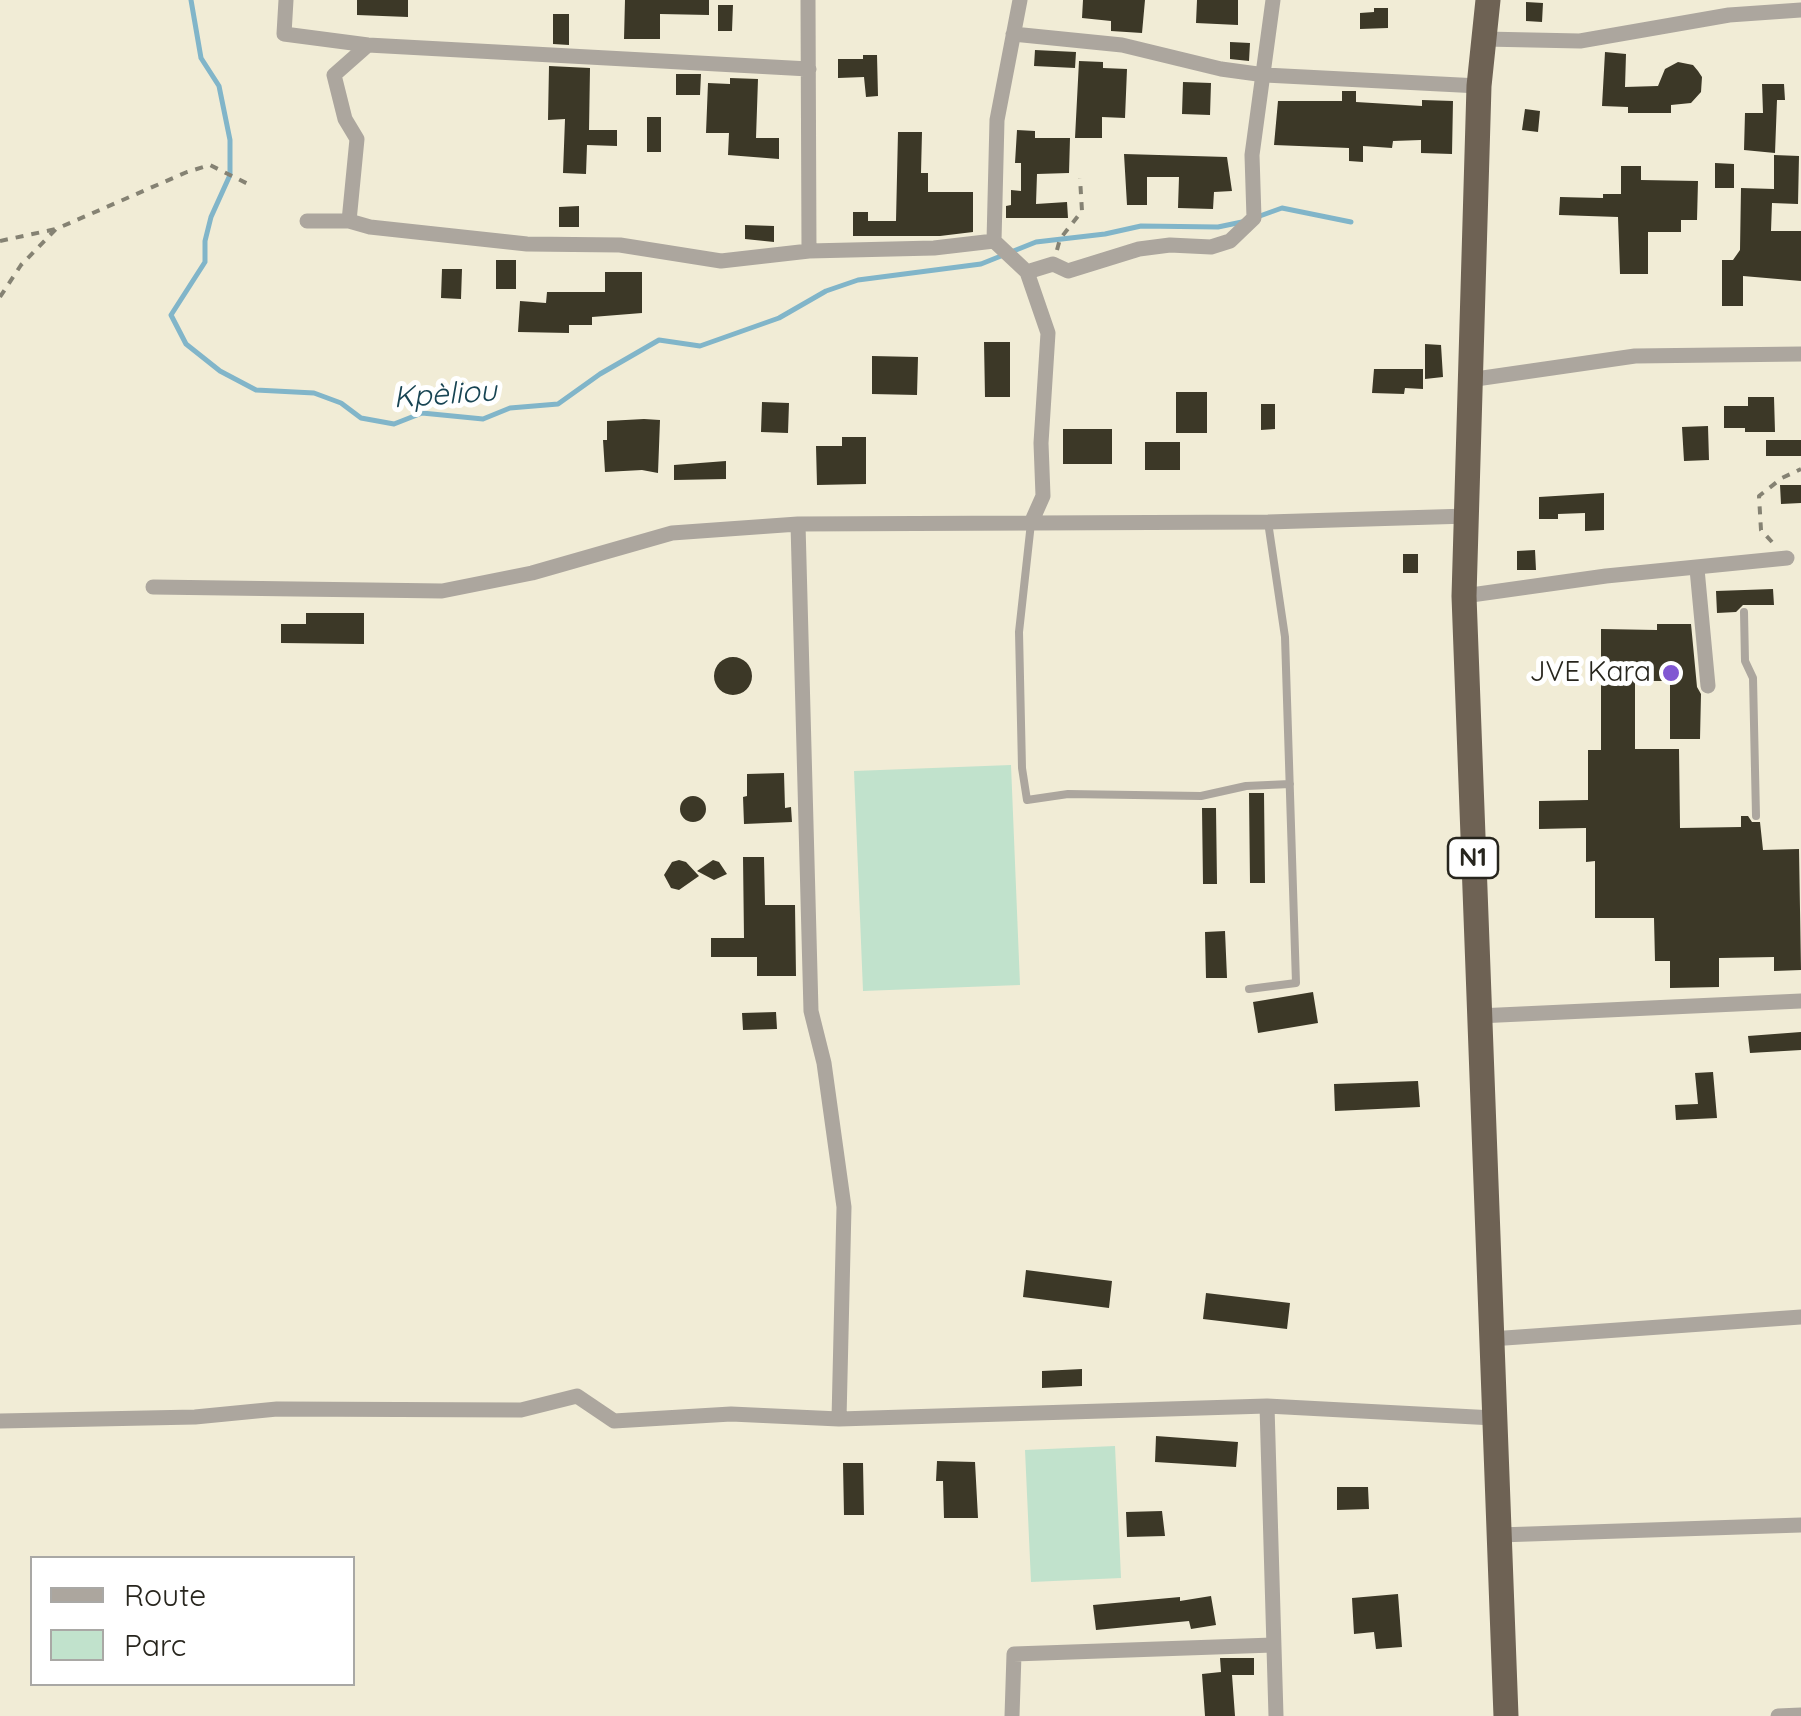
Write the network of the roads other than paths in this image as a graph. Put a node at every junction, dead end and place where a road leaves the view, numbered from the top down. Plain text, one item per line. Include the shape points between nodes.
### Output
1 (286, 0) edge
2 (808, 0) edge
3 (1020, 0) edge
4 (1272, 0) edge
5 (1488, 0) edge
6 (1801, 10) edge
7 (1013, 34) junction
8 (1484, 38) junction
9 (368, 46) junction
10 (809, 69) junction
11 (1265, 75) junction
12 (1479, 86) junction
13 (306, 221) dead end
14 (349, 221) junction
15 (998, 244) junction
16 (809, 251) junction
17 (1022, 268) junction
18 (1801, 354) edge
19 (1468, 380) junction
20 (1468, 516) junction
21 (1268, 522) junction
22 (1031, 523) junction
23 (798, 524) junction
24 (1787, 558) road end
25 (1697, 569) junction
26 (154, 586) dead end
27 (1464, 596) junction
28 (1744, 612) dead end
29 (1708, 686) dead end
30 (1290, 784) junction
31 (1756, 816) dead end
32 (1250, 989) dead end
33 (1801, 1001) edge
34 (1478, 1016) junction
35 (1801, 1317) edge
36 (1491, 1338) junction
37 (1267, 1406) junction
38 (839, 1418) junction
39 (1494, 1418) junction
40 (0, 1421) edge
41 (1801, 1525) edge
42 (1499, 1534) junction
43 (1274, 1645) junction
44 (1801, 1715) edge
45 (1012, 1716) edge
46 (1276, 1716) edge
47 (1506, 1716) edge
48 (1778, 1716) edge

1 - 9 street via 284,34
2 - 10 street
3 - 7 street
4 - 11 street
5 - 8 highway, N1
6 - 8 street via 1729,15 1580,41
7 - 11 street via 1122,44
7 - 15 street via 997,120
8 - 12 highway, N1
9 - 10 street
9 - 14 street via 334,75 356,140
10 - 16 street
11 - 12 street
11 - 17 street via 1252,155 1254,218 1230,241 1139,249 1068,271 1054,264
12 - 19 highway, N1
13 - 14 street
14 - 16 street via 528,244 620,245 721,261
15 - 16 street
15 - 17 street
17 - 22 street via 1048,333 1043,496
18 - 19 street via 1635,356
19 - 20 highway, N1
20 - 21 street
20 - 27 highway, N1
21 - 22 street
21 - 30 lane via 1285,637
22 - 23 street
22 - 30 lane via 1019,632 1027,800 1068,794 1202,796
23 - 26 street via 672,533 442,591
23 - 38 street via 811,1011 844,1207
24 - 25 street
25 - 27 street
25 - 29 street
27 - 34 highway, N1
28 - 31 lane via 1744,662 1754,678
30 - 32 lane via 1296,983
33 - 34 street
34 - 36 highway, N1
35 - 36 street
36 - 39 highway, N1
37 - 38 street
37 - 39 street
37 - 43 street
38 - 40 street via 731,1414 614,1421 578,1396 521,1410 277,1409
39 - 42 highway, N1
41 - 42 street
42 - 47 highway, N1
43 - 45 street via 1014,1654
43 - 46 street
44 - 48 street

